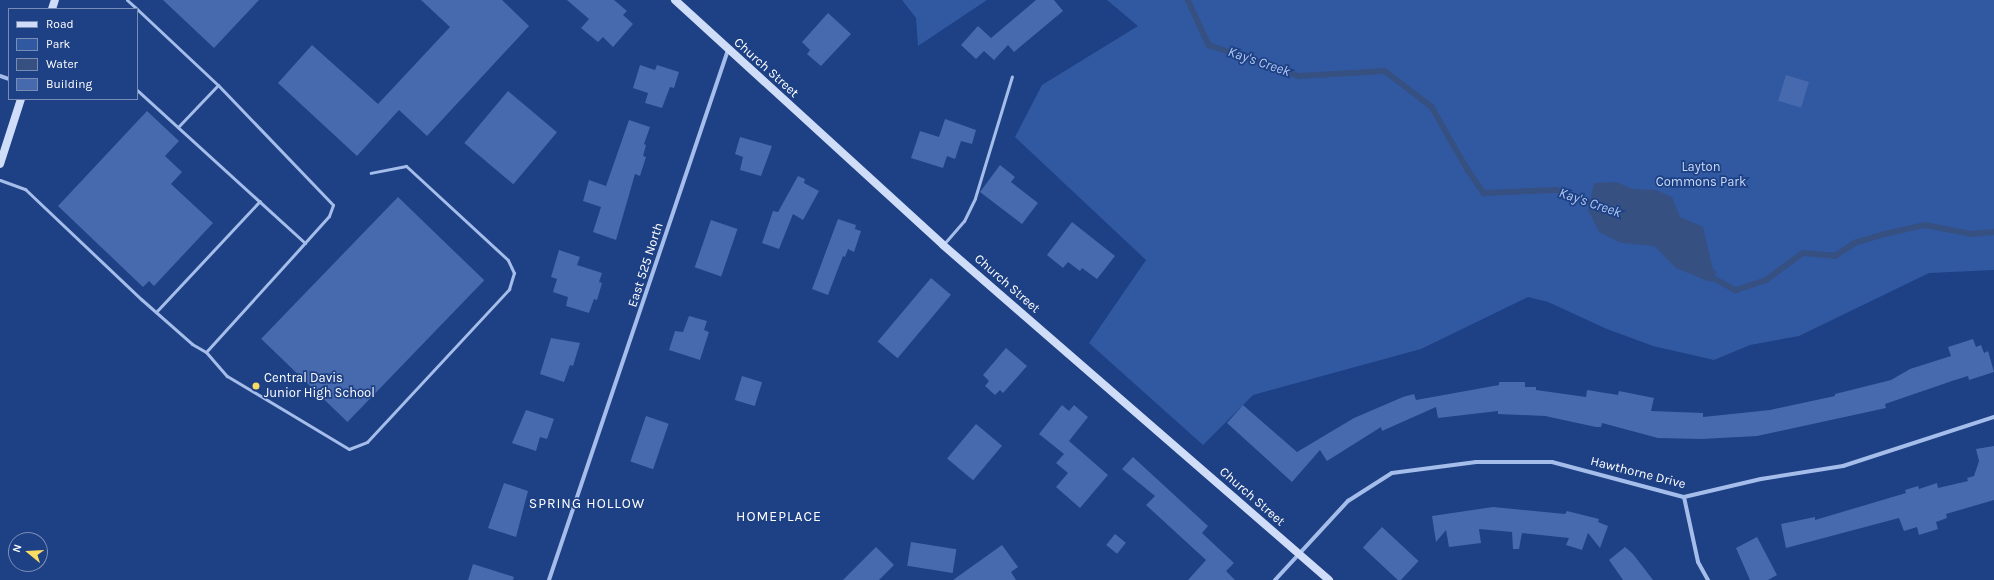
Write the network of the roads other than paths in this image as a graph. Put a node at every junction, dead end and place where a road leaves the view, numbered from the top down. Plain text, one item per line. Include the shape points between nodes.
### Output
1 (127, 0) edge
2 (675, 0) edge
3 (136, 8) edge
4 (138, 10) edge
5 (728, 50) junction
6 (1012, 76) dead end
7 (218, 85) junction
8 (138, 91) edge
9 (21, 100) edge
10 (178, 126) junction
11 (0, 164) edge
12 (372, 173) dead end
13 (0, 180) edge
14 (260, 201) junction
15 (305, 243) junction
16 (943, 245) junction
17 (156, 312) junction
18 (206, 352) junction
19 (1994, 417) edge
20 (1684, 497) junction
21 (1299, 554) junction
22 (549, 580) edge
23 (1275, 580) edge
24 (1329, 580) edge
25 (1708, 580) edge

1 - 3 lane
2 - 5 street, Church Street
4 - 7 lane
5 - 16 street, Church Street
5 - 22 street, East 525 North
6 - 16 lane via 975,198 964,220
7 - 10 lane
7 - 15 lane via 333,205 329,216
8 - 10 lane
9 - 11 street
10 - 14 lane
12 - 18 lane via 406,166 508,260 514,273 509,289 367,442 348,449 227,376
13 - 17 lane via 25,189
14 - 15 lane
14 - 17 lane
15 - 18 lane
16 - 21 street, Church Street
17 - 18 lane via 192,344
19 - 20 street, Hawthorne Drive via 1842,466 1761,479
20 - 21 street, Hawthorne Drive via 1552,462 1476,462 1392,473 1348,501
20 - 25 street via 1698,562
21 - 23 street, Hawthorne Drive
21 - 24 street, Church Street

